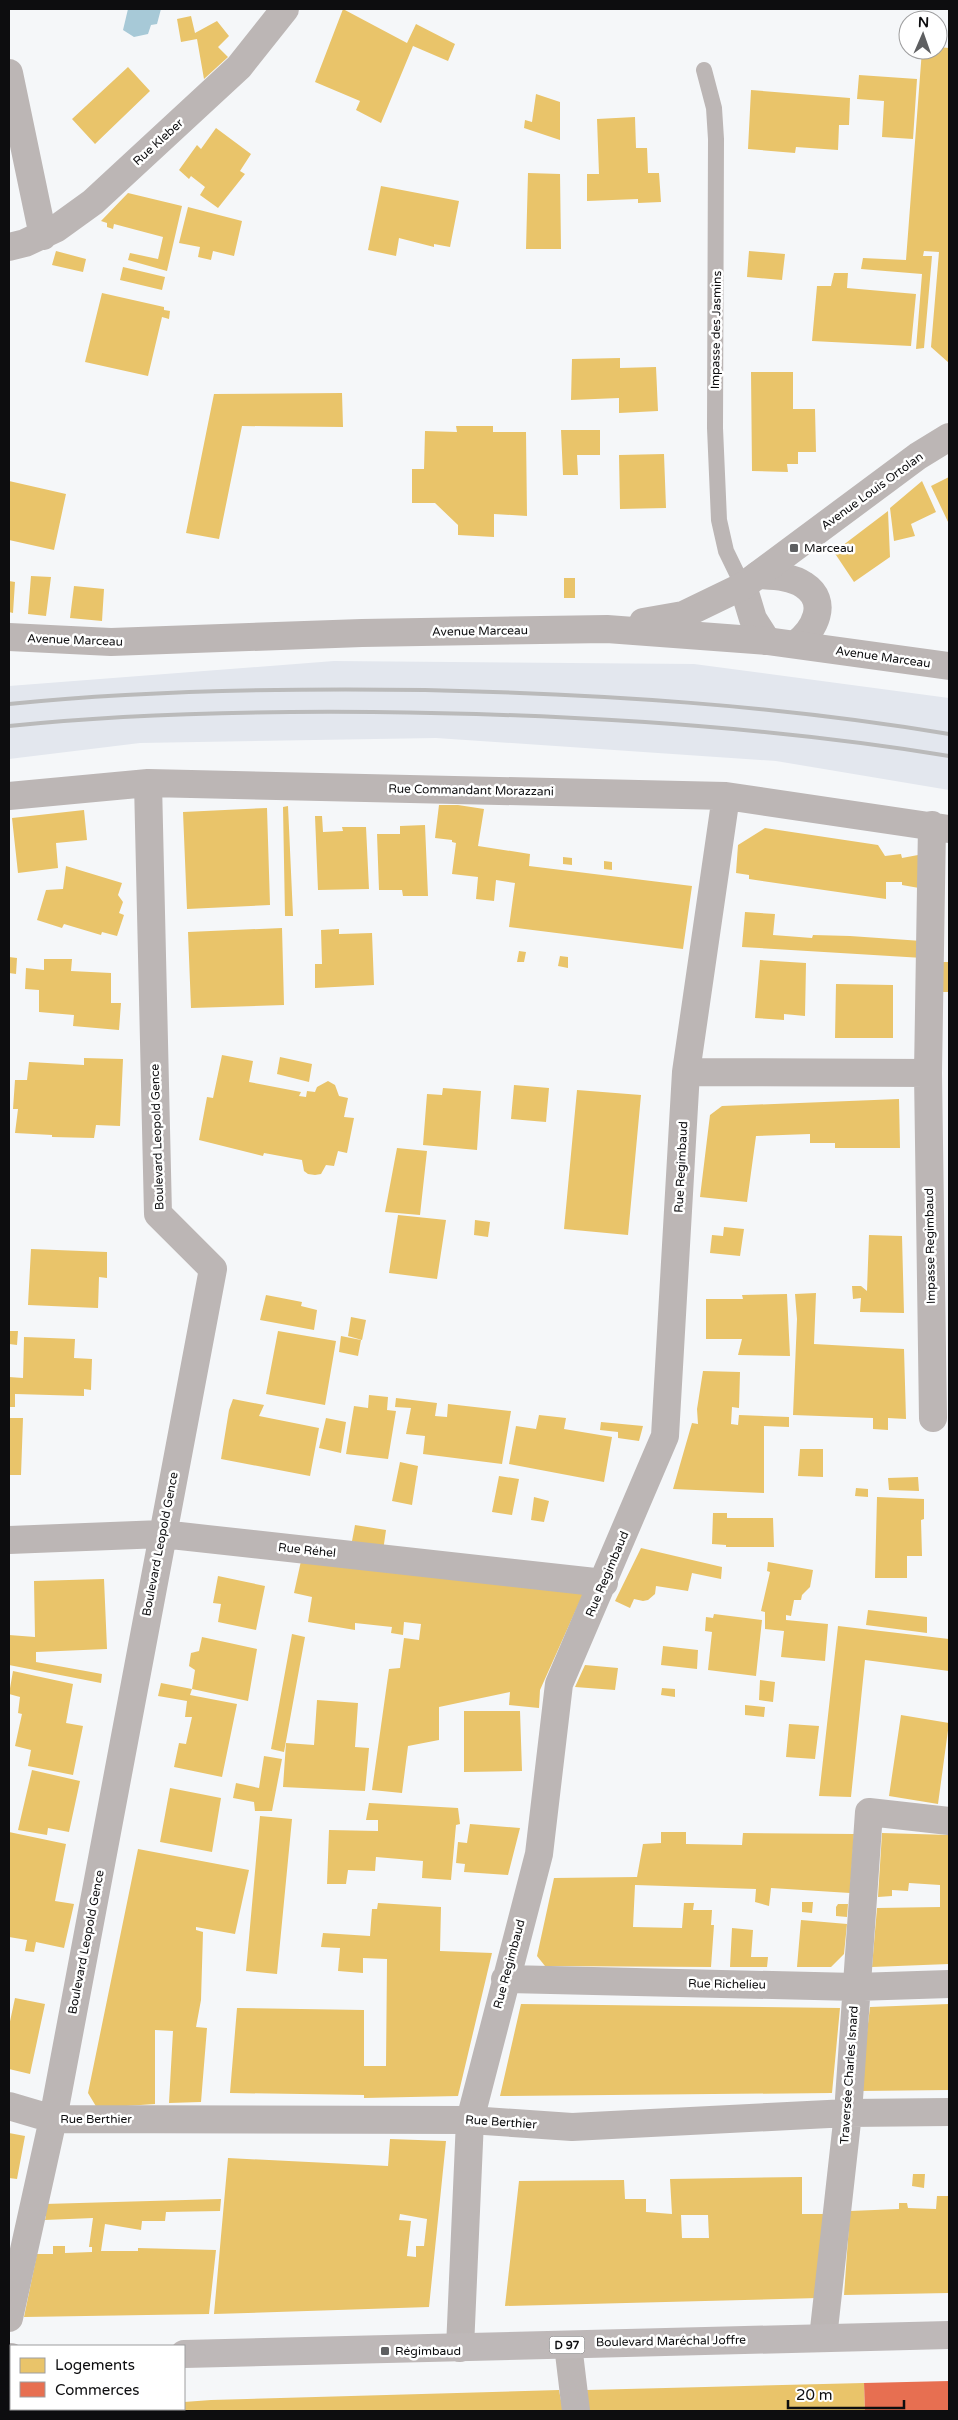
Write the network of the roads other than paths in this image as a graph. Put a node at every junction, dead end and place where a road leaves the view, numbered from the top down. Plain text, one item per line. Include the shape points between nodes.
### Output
1 (286, 9) edge
2 (704, 70) dead end
3 (9, 73) edge
4 (43, 236) junction
5 (9, 247) edge
6 (949, 437) edge
7 (750, 580) junction
8 (607, 630) junction
9 (12, 640) edge
10 (766, 641) junction
11 (796, 644) junction
12 (949, 666) edge
13 (148, 783) junction
14 (9, 796) edge
15 (726, 796) junction
16 (941, 827) edge
17 (686, 1072) junction
18 (928, 1073) junction
19 (933, 1418) dead end
20 (162, 1534) junction
21 (9, 1540) edge
22 (604, 1583) junction
23 (949, 1821) edge
24 (505, 1978) junction
25 (949, 1984) edge
26 (856, 1987) junction
27 (9, 2106) edge
28 (949, 2112) edge
29 (848, 2113) junction
30 (53, 2119) junction
31 (470, 2120) junction
32 (9, 2318) edge
33 (949, 2335) edge
34 (823, 2338) junction
35 (568, 2345) junction
36 (460, 2348) junction
37 (185, 2354) edge
38 (576, 2411) edge

1 - 4 street, Rue Kleber via 239,67 206,99 92,202
2 - 7 lane, Impasse des Jasmins via 714,108 716,139 715,428 719,520 726,552
3 - 4 street
4 - 5 street, Rue Kleber
6 - 7 street, Avenue Louis Ortolan via 918,456
7 - 8 street, Avenue Louis Ortolan via 683,615
7 - 10 street via 753,619
7 - 11 street via 794,580 814,596 817,608 815,624
8 - 9 street, Avenue Marceau via 362,633 111,642
8 - 10 street, Avenue Marceau
10 - 11 street, Avenue Marceau
11 - 12 street, Avenue Marceau
13 - 14 street, Rue Commandant Morazzani
13 - 15 street, Rue Commandant Morazzani
13 - 20 street, Boulevard Leopold Gence via 158,1214 213,1269
15 - 16 street, Rue Commandant Morazzani
15 - 17 street, Rue Regimbaud
16 - 18 street, Impasse Regimbaud
17 - 18 street
17 - 22 street, Rue Regimbaud via 665,1436
18 - 19 street, Impasse Regimbaud
20 - 21 street, Rue Réhel
20 - 22 street, Rue Réhel
20 - 30 street, Boulevard Leopold Gence
22 - 24 street, Rue Regimbaud via 559,1684 539,1854
23 - 26 street, Traversée Charles Isnard via 869,1812
24 - 26 street, Rue Richelieu
24 - 31 street, Rue Regimbaud
25 - 26 street, Rue Richelieu
26 - 29 street, Traversée Charles Isnard
27 - 30 street, Rue Berthier
28 - 29 street, Rue Berthier
29 - 31 street, Rue Berthier via 572,2127
29 - 34 street, Traversée Charles Isnard
30 - 31 street, Rue Berthier
30 - 32 street, Boulevard Leopold Gence
31 - 36 street, Rue Regimbaud
33 - 34 main road, Boulevard Maréchal Joffre / D 97
34 - 35 main road, Boulevard Maréchal Joffre / D 97
35 - 36 main road, Boulevard Maréchal Joffre / D 97
35 - 38 street
36 - 37 main road, Boulevard Maréchal Joffre / D 97

